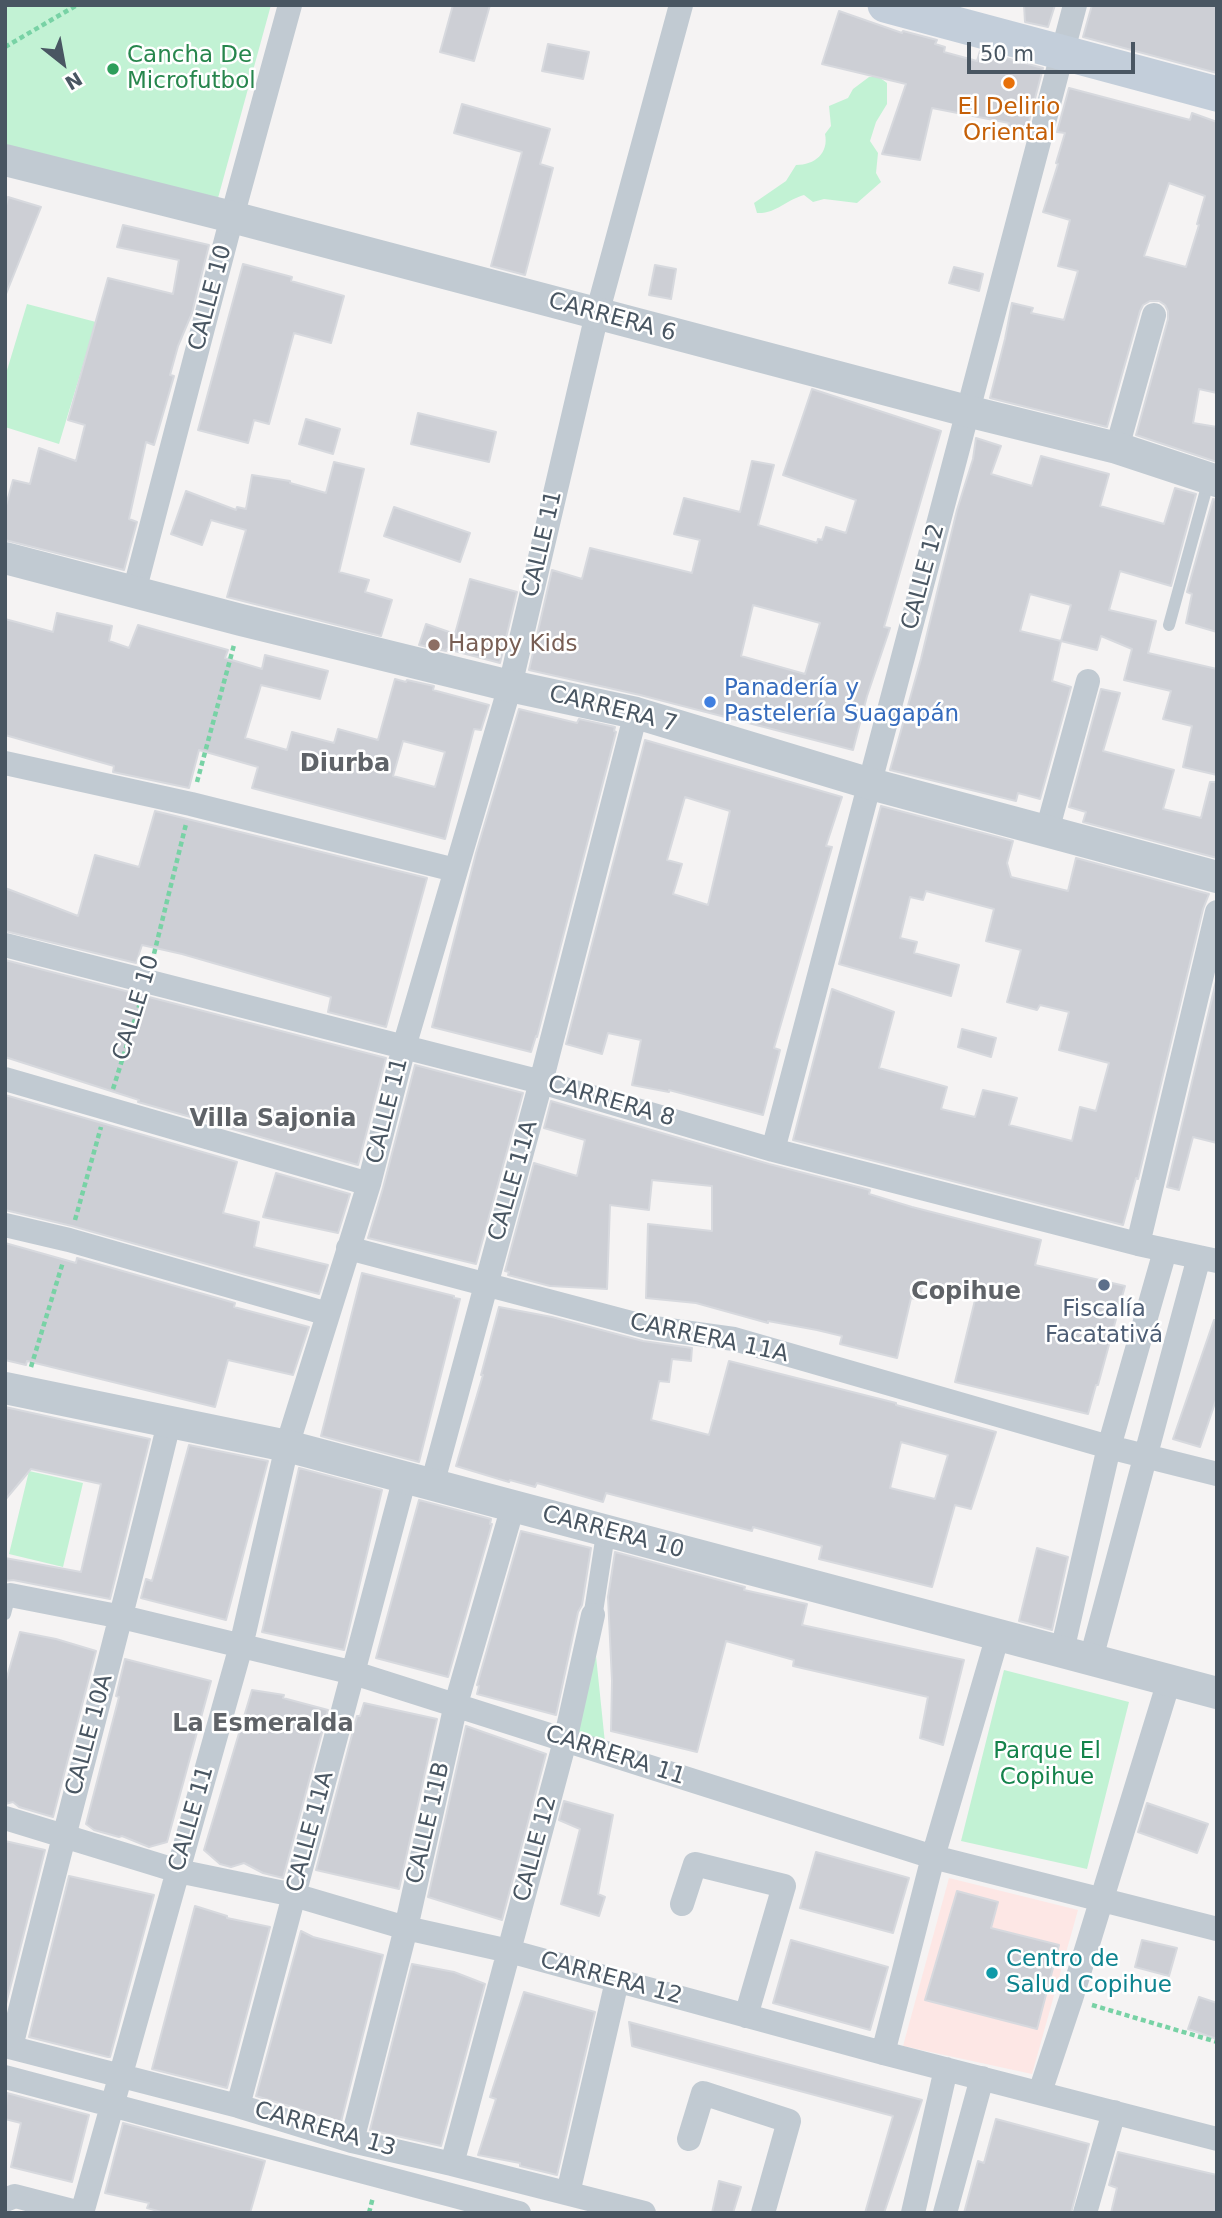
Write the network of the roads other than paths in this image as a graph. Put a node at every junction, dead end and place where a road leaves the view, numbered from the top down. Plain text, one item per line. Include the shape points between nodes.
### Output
1 (290, 5) edge
2 (681, 5) edge
3 (885, 5) edge
4 (1075, 5) edge
5 (1062, 52) junction
6 (1217, 94) edge
7 (5, 160) edge
8 (232, 217) junction
9 (597, 314) junction
10 (1154, 315) dead end
11 (967, 411) junction
12 (1117, 448) junction
13 (1213, 480) edge
14 (5, 558) edge
15 (134, 592) junction
16 (1169, 625) dead end
17 (1088, 681) dead end
18 (510, 686) junction
19 (636, 713) junction
20 (5, 763) edge
21 (870, 784) junction
22 (1047, 831) junction
23 (455, 870) junction
24 (1217, 877) edge
25 (1217, 912) edge
26 (5, 945) edge
27 (404, 1047) junction
28 (5, 1079) edge
29 (541, 1082) junction
30 (774, 1150) junction
31 (369, 1184) junction
32 (5, 1225) edge
33 (1138, 1244) junction
34 (348, 1248) junction
35 (1166, 1251) junction
36 (1208, 1259) edge
37 (485, 1285) junction
38 (328, 1314) junction
39 (14, 1391) edge
40 (169, 1423) junction
41 (287, 1446) junction
42 (1109, 1447) junction
43 (1144, 1456) junction
44 (1217, 1474) edge
45 (419, 1481) junction
46 (513, 1506) junction
47 (606, 1531) junction
48 (8, 1604) edge
49 (593, 1615) joint
50 (122, 1617) junction
51 (998, 1635) junction
52 (241, 1646) junction
53 (1077, 1655) junction
54 (354, 1673) junction
55 (1169, 1681) junction
56 (1217, 1693) edge
57 (456, 1704) junction
58 (565, 1741) junction
59 (5, 1818) edge
60 (62, 1836) junction
61 (933, 1857) junction
62 (178, 1871) junction
63 (294, 1895) junction
64 (1102, 1899) junction
65 (682, 1905) dead end
66 (405, 1928) junction
67 (1217, 1929) edge
68 (509, 1951) junction
69 (617, 1981) junction
70 (746, 2016) junction
71 (8, 2046) edge
72 (883, 2053) junction
73 (946, 2069) junction
74 (121, 2076) junction
75 (5, 2077) edge
76 (982, 2078) junction
77 (1040, 2092) junction
78 (113, 2106) junction
79 (238, 2106) junction
80 (1114, 2112) junction
81 (689, 2139) dead end
82 (1217, 2139) edge
83 (352, 2141) junction
84 (452, 2164) junction
85 (568, 2193) junction
86 (5, 2200) edge
87 (82, 2213) edge
88 (519, 2213) edge
89 (644, 2213) edge
90 (763, 2213) edge
91 (913, 2213) edge
92 (945, 2213) edge
93 (1085, 2213) edge

1 - 8 street, CALLE 10
2 - 9 street, CALLE 11
3 - 5 main road
4 - 5 street, CALLE 12
5 - 6 main road
5 - 11 street, CALLE 12
7 - 8 street, CARRERA 6
8 - 9 street, CARRERA 6
8 - 15 street, CALLE 10
9 - 11 street, CARRERA 6
9 - 18 street, CALLE 11
10 - 12 street
11 - 12 street, CARRERA 6
11 - 21 street, CALLE 12
12 - 13 street, CARRERA 6
13 - 16 lane
14 - 15 street, CARRERA 7
15 - 18 street, CARRERA 7
17 - 22 street
18 - 19 street, CARRERA 7
18 - 23 street, CALLE 11
19 - 21 street, CARRERA 7
19 - 29 street, CALLE 11A
20 - 23 street
21 - 22 street, CARRERA 7
21 - 30 street, CALLE 12
22 - 24 street, CARRERA 7
23 - 27 street, CALLE 11
25 - 33 street
26 - 27 street, CARRERA 8
27 - 29 street, CARRERA 8
27 - 31 street, CALLE 11
28 - 31 street
29 - 30 street, CARRERA 8
29 - 37 street, CALLE 11A
30 - 33 street, CARRERA 8
31 - 34 street, CALLE 11
32 - 38 street
33 - 35 street, CARRERA 8
34 - 37 street, CARRERA 11A
34 - 38 street, CALLE 11
35 - 36 street, CARRERA 8
35 - 42 street
36 - 43 street
37 - 42 street, CARRERA 11A via 647,1327 734,1339
37 - 45 street, CALLE 11A
38 - 41 street, CALLE 11
39 - 40 street, CARRERA 10
40 - 41 street, CARRERA 10
40 - 50 street, CALLE 10A
41 - 45 street, CARRERA 10
41 - 52 street, CALLE 11
42 - 43 street, CARRERA 11A
42 - 53 street
43 - 44 street, CARRERA 11A
43 - 53 street
45 - 46 street, CARRERA 10
45 - 54 street, CALLE 11A
46 - 47 street, CARRERA 10
46 - 57 street, CALLE 11B
47 - 49 street, CALLE 12
47 - 51 street, CARRERA 10
48 - 50 street, CARRERA 11
49 - 58 street, CALLE 12
50 - 52 street, CARRERA 11
50 - 60 street, CALLE 10A
51 - 53 street, CARRERA 10
51 - 61 street
52 - 54 street, CARRERA 11
52 - 62 street, CALLE 11
53 - 55 street, CARRERA 10
54 - 57 street, CARRERA 11
54 - 63 street, CALLE 11A
55 - 56 street, CARRERA 10
55 - 64 street
57 - 58 street, CARRERA 11
57 - 66 street, CALLE 11B
58 - 61 street, CARRERA 11
58 - 68 street, CALLE 12
59 - 60 street, CARRERA 12
60 - 62 street, CARRERA 12
60 - 71 street, CALLE 10A
61 - 64 street, CARRERA 11
61 - 72 street
62 - 63 street, CARRERA 12
62 - 74 street, CALLE 11
63 - 66 street, CARRERA 12
63 - 79 street, CALLE 11A
64 - 67 street, CARRERA 11
64 - 77 street
65 - 70 street via 695,1864 784,1886
66 - 68 street, CARRERA 12
66 - 83 street, CALLE 11B
68 - 69 street, CARRERA 12
68 - 84 street, CALLE 12
69 - 70 street, CARRERA 12
69 - 85 street
70 - 72 street, CARRERA 12
71 - 74 street, CARRERA 13
72 - 73 street, CARRERA 12
73 - 76 street, CARRERA 12
73 - 91 street
74 - 78 street, CALLE 11
74 - 79 street, CARRERA 13
75 - 78 street, CARRERA 13
76 - 77 street, CARRERA 12
76 - 92 street
77 - 80 street, CARRERA 12
78 - 87 street, CALLE 11
78 - 88 street, CARRERA 13
79 - 83 street, CARRERA 13
80 - 82 street, CARRERA 12
80 - 93 street
81 - 90 street via 703,2093 789,2121
83 - 84 street, CARRERA 13
84 - 85 street, CARRERA 13
85 - 89 street, CARRERA 13
86 - 87 street via 15,2196

